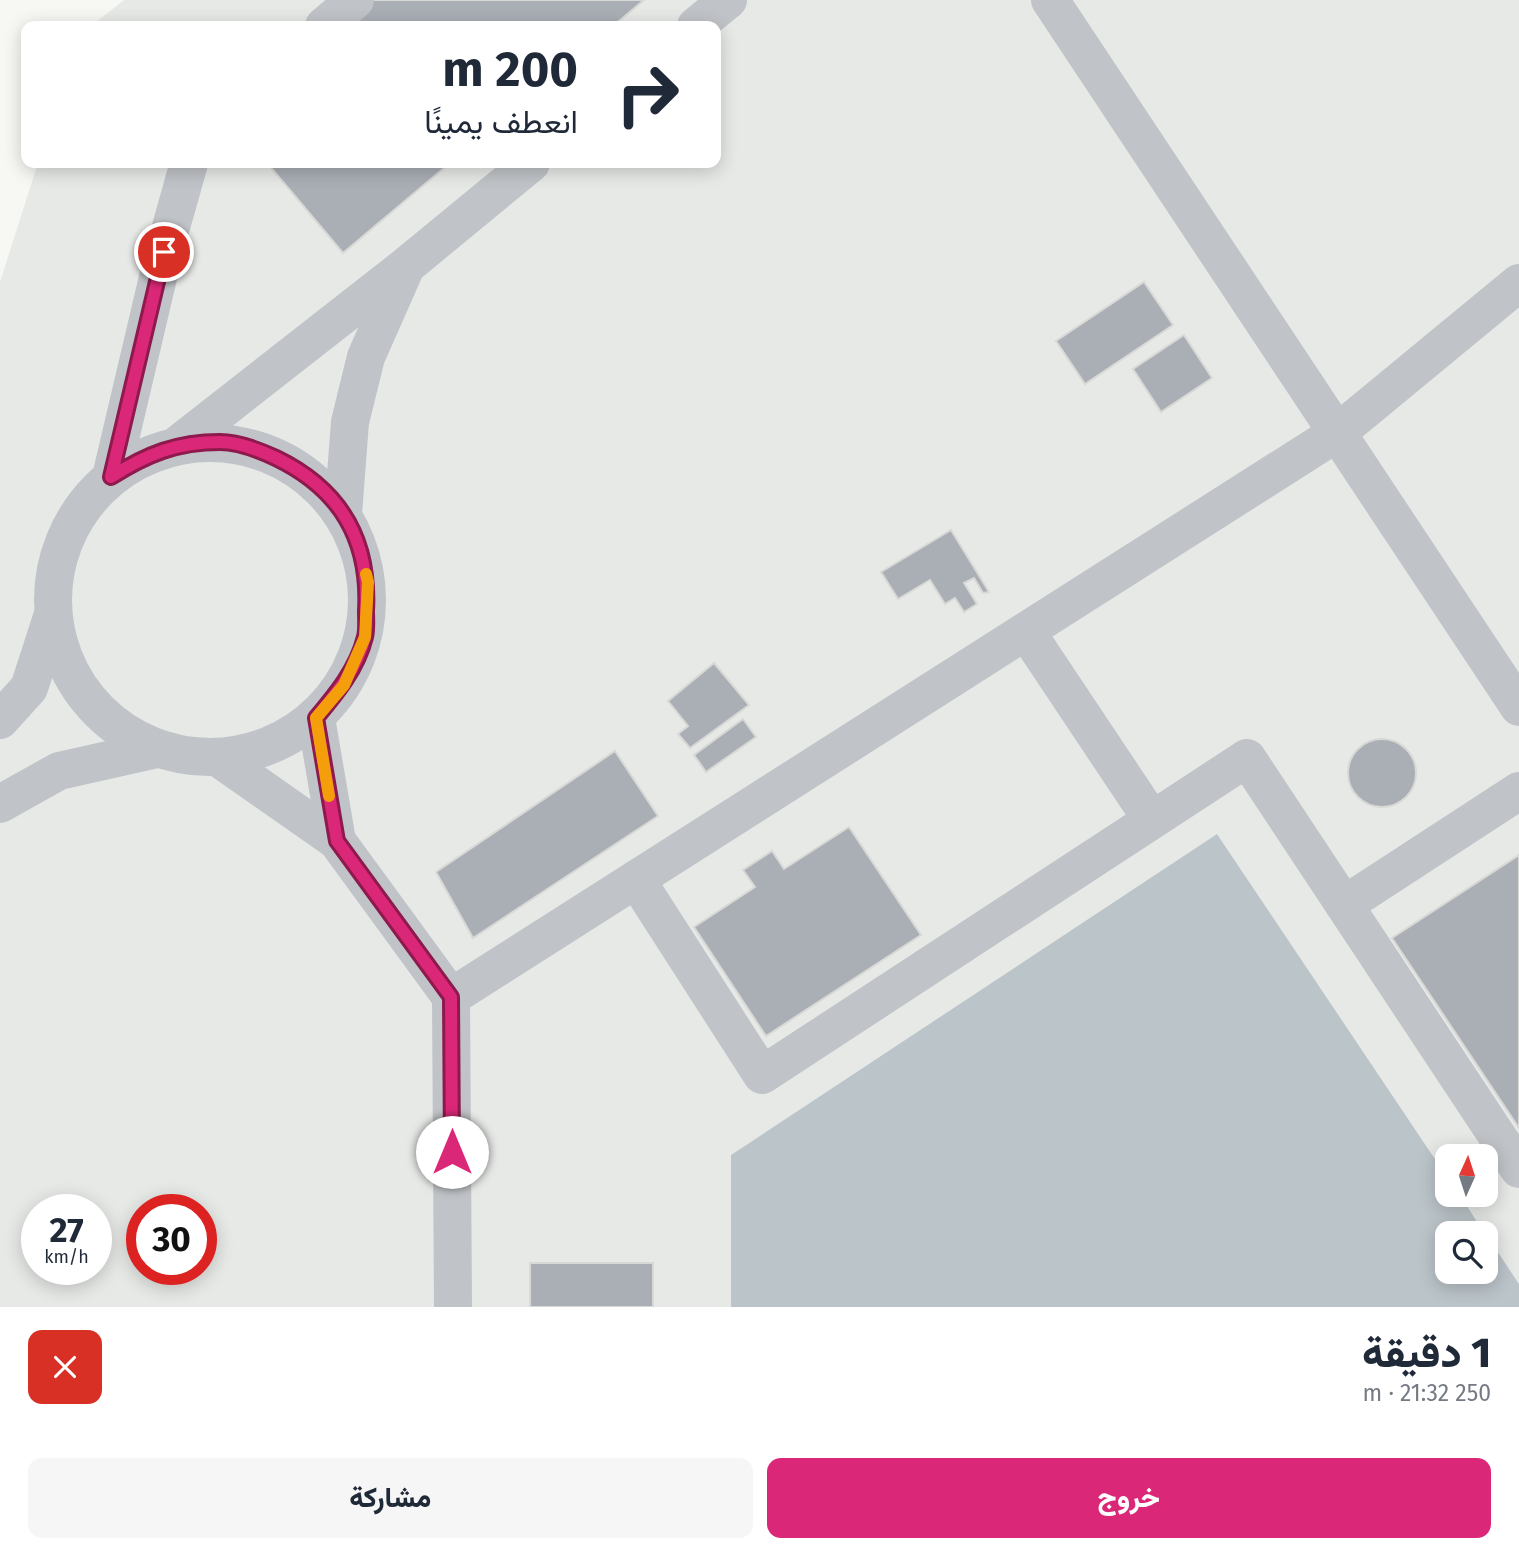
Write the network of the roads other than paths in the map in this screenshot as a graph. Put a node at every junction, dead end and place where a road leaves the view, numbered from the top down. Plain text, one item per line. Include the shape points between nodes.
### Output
1 (355, 0) edge
2 (728, 0) edge
3 (1050, 0) edge
4 (330, 21) edge
5 (702, 21) edge
6 (188, 168) edge
7 (525, 168) edge
8 (406, 266) junction
9 (1519, 283) edge
10 (1337, 433) junction
11 (176, 446) junction
12 (111, 477) junction
13 (343, 514) junction
14 (54, 609) junction
15 (1026, 631) junction
16 (1519, 706) edge
17 (316, 718) junction
18 (0, 720) edge
19 (157, 749) junction
20 (217, 757) junction
21 (1519, 791) edge
22 (0, 804) edge
23 (1152, 820) junction
24 (337, 841) junction
25 (636, 879) junction
26 (1344, 905) junction
27 (451, 997) junction
28 (1519, 1169) edge
29 (453, 1307) edge

1 - 4 street
2 - 5 street
3 - 10 street
6 - 12 street
7 - 8 street
8 - 11 street
8 - 13 street via 366,357 350,422
9 - 10 street
10 - 15 street
10 - 16 street
11 - 12 street via 139,458
11 - 13 street via 223,442 259,449 302,471 325,490
12 - 14 street via 74,518 62,545 53,586
13 - 17 street via 357,538 368,582 365,637 344,685
14 - 18 street via 29,688
14 - 19 street via 60,650 89,701 113,724
15 - 23 street
15 - 25 street
17 - 20 street via 287,738 253,752
17 - 24 street
19 - 20 street
19 - 22 street via 59,771
20 - 24 street
21 - 26 street
23 - 25 street via 762,1075
23 - 26 street via 1247,758
24 - 27 street
25 - 27 street
26 - 28 street
27 - 29 street

